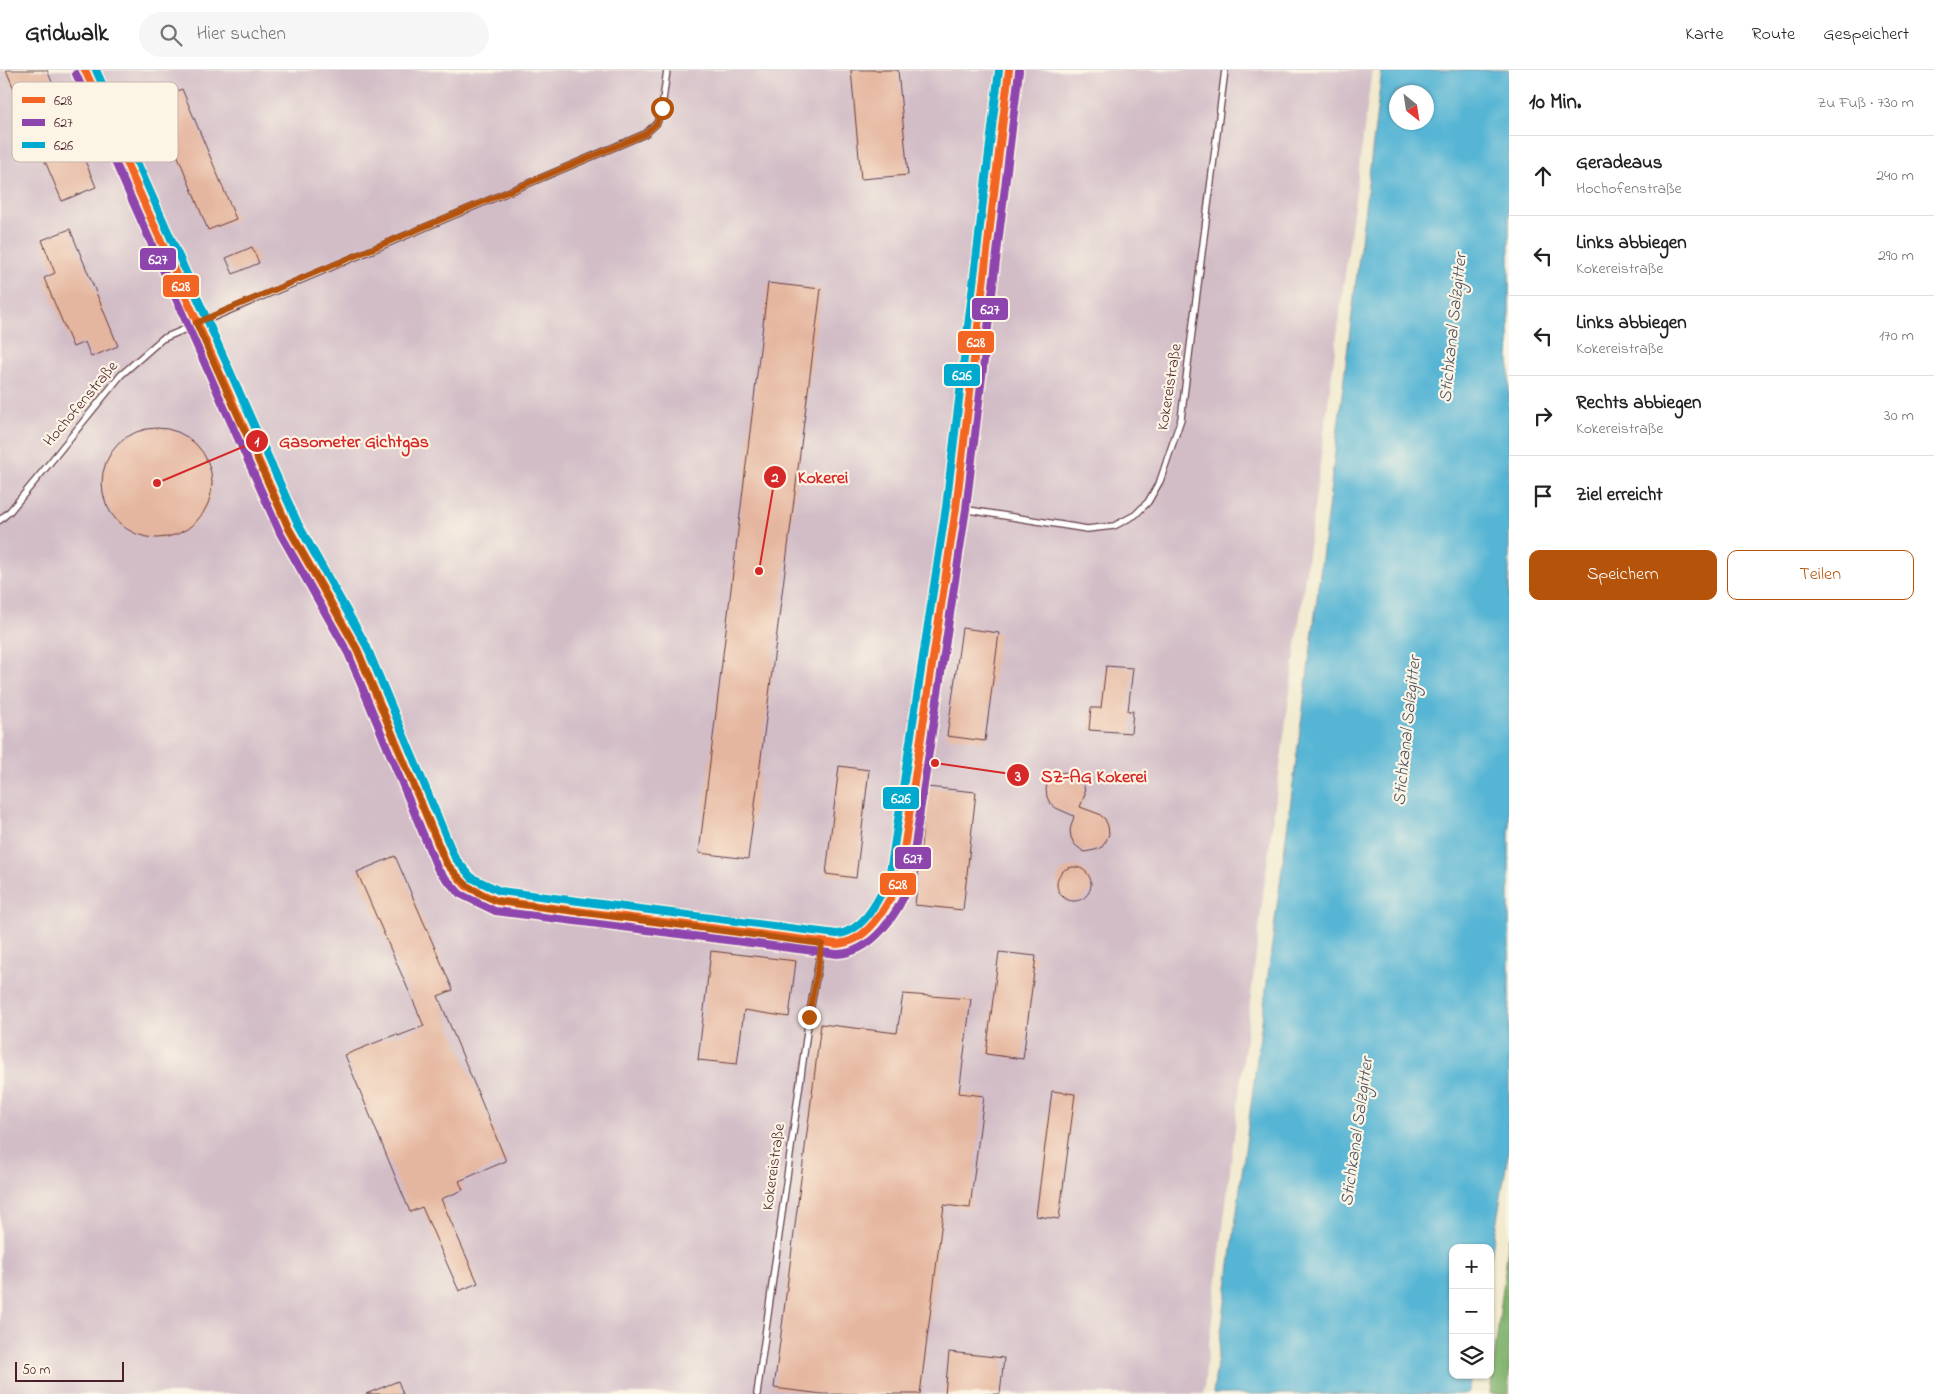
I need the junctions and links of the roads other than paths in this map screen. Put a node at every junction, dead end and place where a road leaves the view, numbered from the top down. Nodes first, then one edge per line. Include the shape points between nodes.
1 (85, 70) edge
2 (667, 70) edge
3 (1010, 70) edge
4 (1225, 70) edge
5 (91, 82) edge
6 (127, 162) edge
7 (196, 323) junction
8 (956, 508) junction
9 (0, 520) edge
10 (822, 944) junction
11 (757, 1394) edge

1 - 5 lane
2 - 7 lane, Hochofenstraße via 657,123 645,134
3 - 8 lane
4 - 8 lane, Kokereistraße via 1181,419 1160,481 1148,502 1135,515 1114,526 1087,529
6 - 7 lane
7 - 9 lane, Hochofenstraße via 162,338 121,375
7 - 10 lane via 289,529 357,649 446,863 466,886 497,901
8 - 10 lane via 899,882 886,908 859,936 842,944
10 - 11 lane, Kokereistraße

